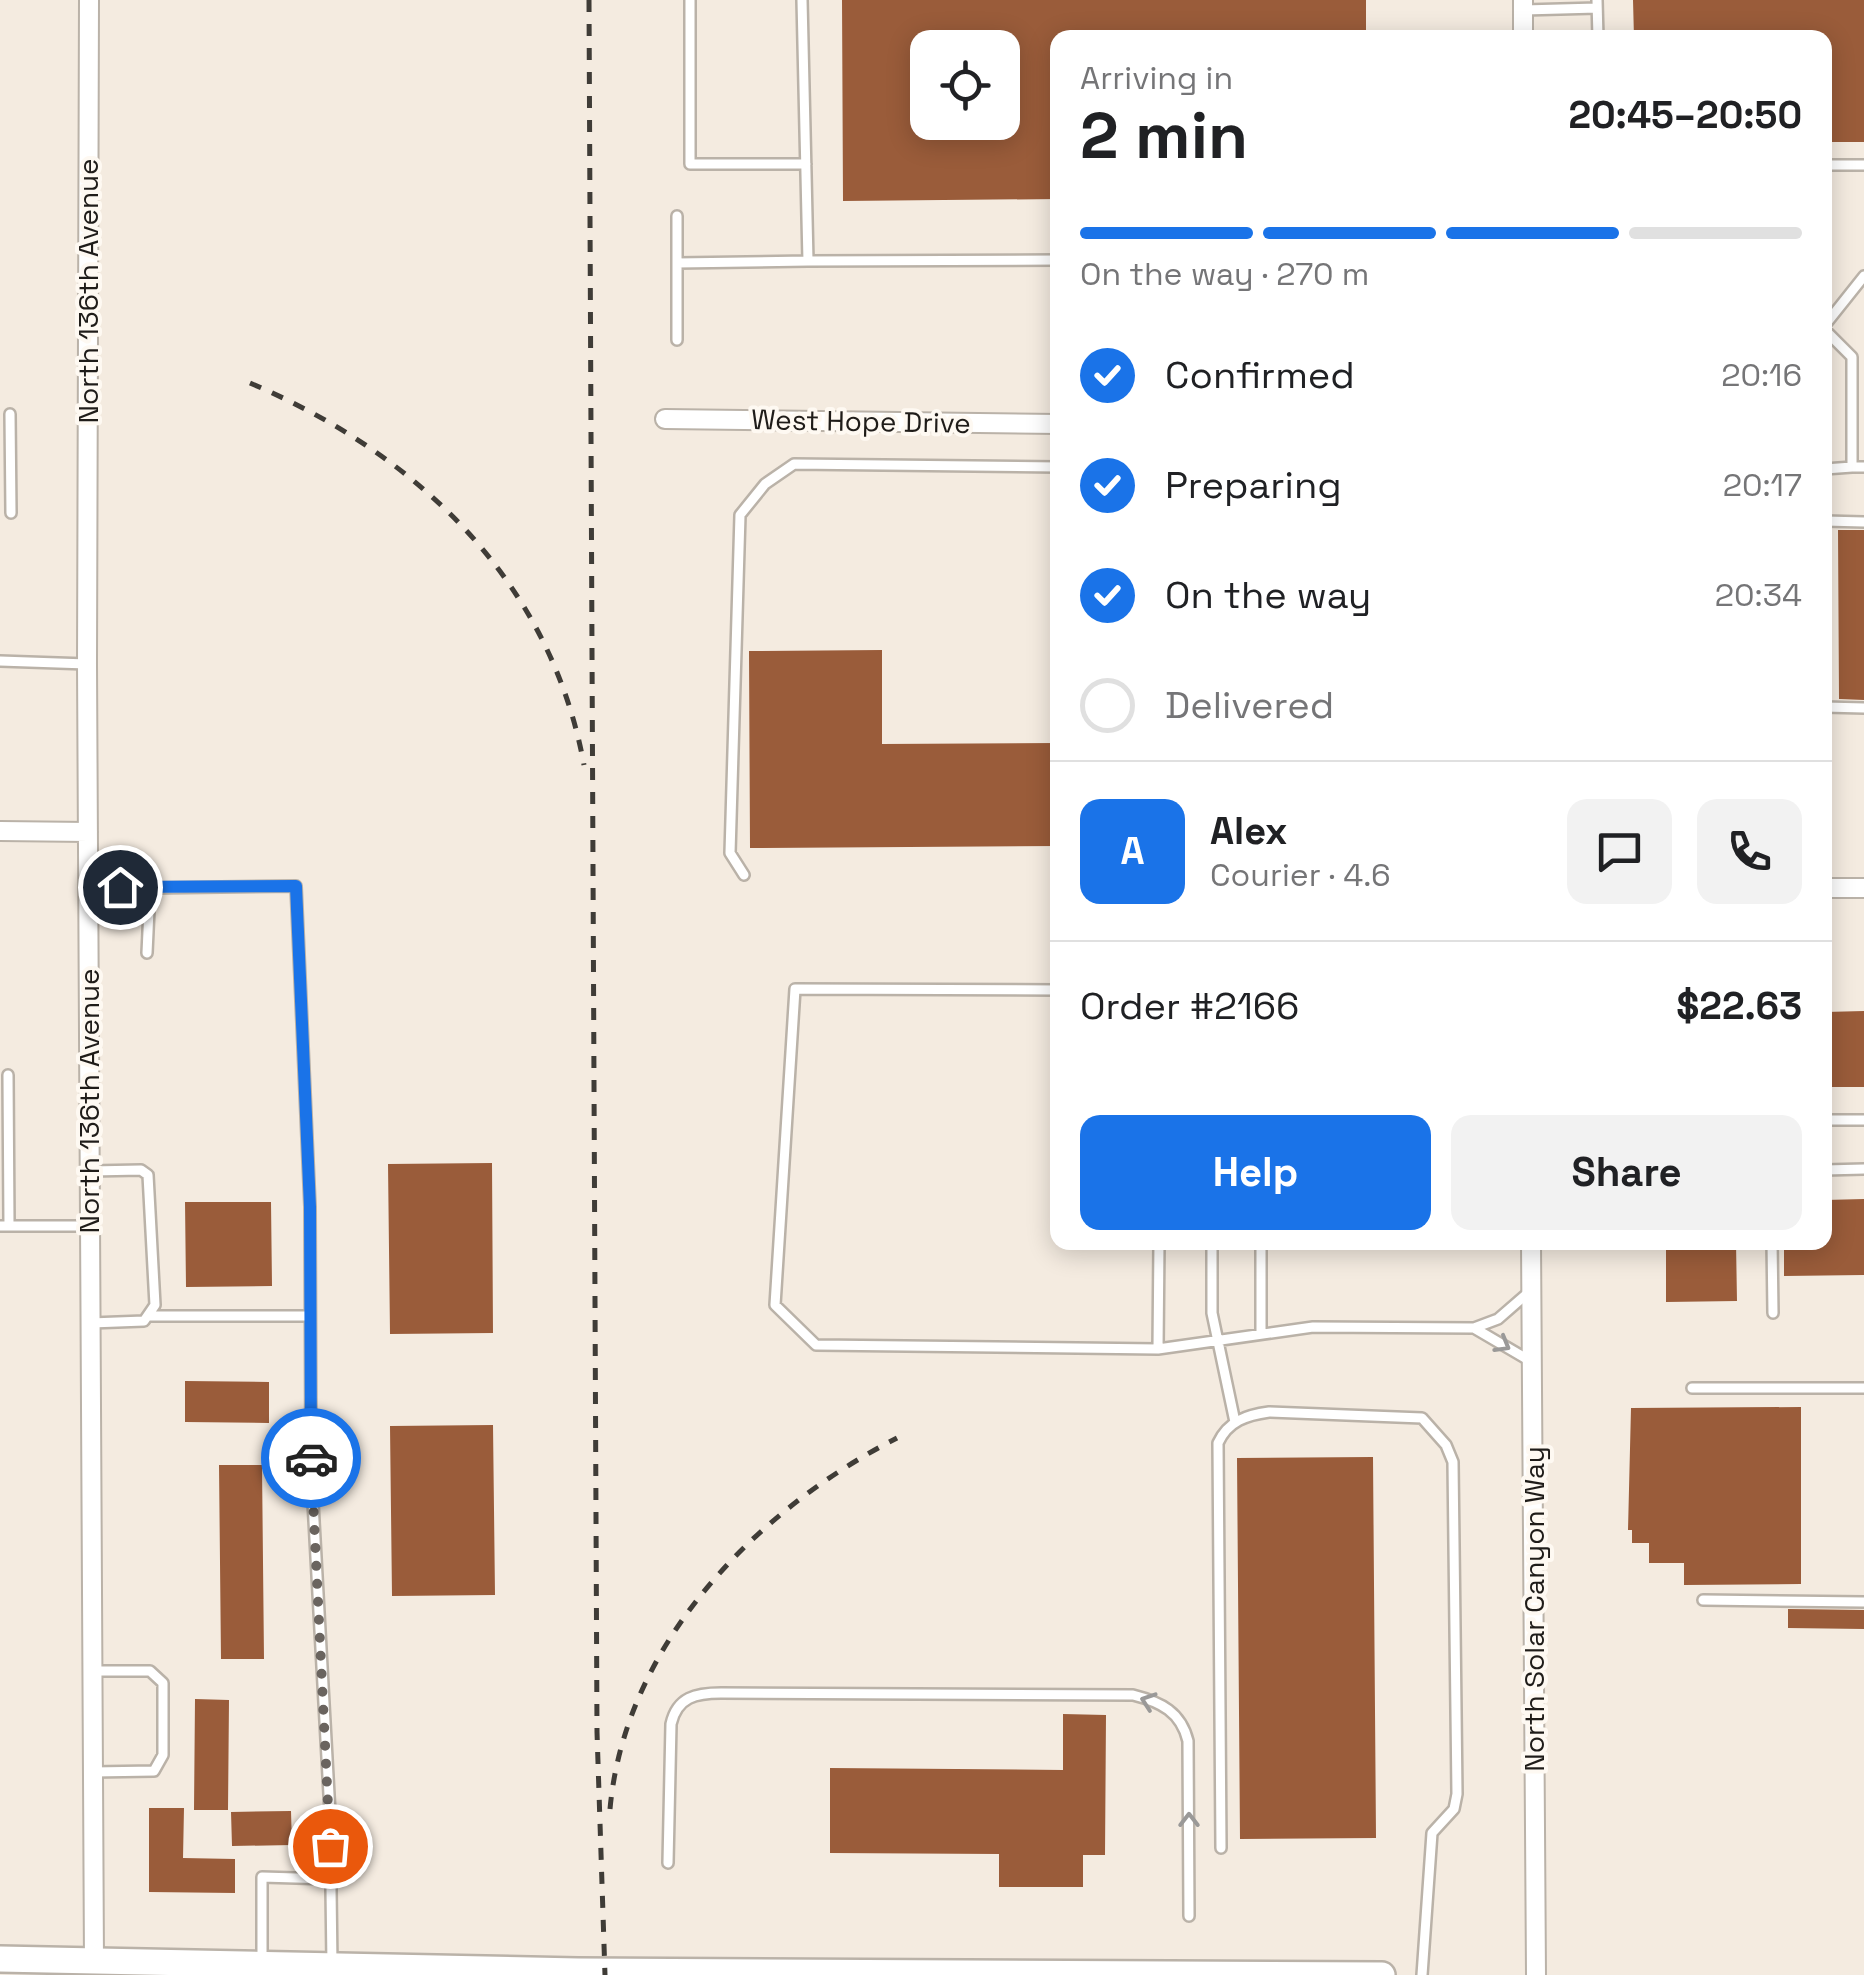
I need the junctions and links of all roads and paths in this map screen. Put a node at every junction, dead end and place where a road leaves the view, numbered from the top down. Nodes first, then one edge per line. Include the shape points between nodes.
1 (89, 0) edge
2 (690, 0) edge
3 (802, 0) edge
4 (1597, 4) edge
5 (1523, 5) edge
6 (1524, 30) edge
7 (1598, 30) edge
8 (806, 164) junction
9 (1832, 165) edge
10 (1864, 165) edge
11 (677, 216) dead end
12 (1050, 260) edge
13 (808, 261) junction
14 (677, 264) junction
15 (1864, 276) edge
16 (1832, 318) edge
17 (1832, 335) edge
18 (677, 340) dead end
19 (1864, 357) edge
20 (1852, 358) junction
21 (10, 414) dead end
22 (1852, 414) junction
23 (1864, 414) edge
24 (665, 419) dead end
25 (1050, 424) edge
26 (1050, 467) edge
27 (1852, 467) junction
28 (1864, 467) edge
29 (1832, 468) edge
30 (11, 513) dead end
31 (1832, 521) edge
32 (1864, 522) edge
33 (0, 661) edge
34 (87, 664) junction
35 (1832, 708) edge
36 (1864, 708) edge
37 (0, 830) edge
38 (88, 832) junction
39 (744, 875) dead end
40 (88, 887) junction
41 (150, 888) junction
42 (1832, 888) edge
43 (1864, 888) edge
44 (147, 953) dead end
45 (1050, 990) edge
46 (8, 1075) dead end
47 (1832, 1120) edge
48 (1864, 1120) edge
49 (1864, 1169) edge
50 (1832, 1170) edge
51 (90, 1171) junction
52 (4, 1226) edge
53 (90, 1226) junction
54 (1159, 1250) edge
55 (1212, 1250) edge
56 (1262, 1250) edge
57 (1530, 1250) edge
58 (1772, 1250) edge
59 (1531, 1290) junction
60 (1772, 1314) dead end
61 (150, 1316) junction
62 (310, 1316) junction
63 (91, 1323) junction
64 (1474, 1328) junction
65 (1261, 1333) junction
66 (1217, 1337) junction
67 (1158, 1349) junction
68 (1532, 1362) junction
69 (1692, 1388) dead end
70 (1864, 1388) edge
71 (1235, 1422) junction
72 (1703, 1600) dead end
73 (1864, 1602) edge
74 (92, 1671) junction
75 (93, 1772) junction
76 (1220, 1848) dead end
77 (668, 1863) dead end
78 (330, 1878) junction
79 (1189, 1916) dead end
80 (0, 1959) edge
81 (94, 1962) junction
82 (262, 1966) junction
83 (332, 1968) junction
84 (1382, 1975) edge
85 (1422, 1975) edge
86 (1536, 1975) edge

1 - 34 street, North 136th Avenue
2 - 8 lane via 690,164
3 - 8 lane
4 - 5 lane
4 - 7 lane
5 - 6 street
8 - 13 lane
9 - 10 lane
11 - 14 lane
12 - 13 lane
13 - 14 lane
14 - 18 lane
15 - 16 lane
17 - 20 lane
19 - 20 lane
20 - 22 lane
21 - 30 lane
22 - 23 lane
22 - 27 lane
24 - 25 street, West Hope Drive
26 - 39 lane via 794,464 752,499 740,516 730,853
27 - 28 lane
27 - 29 lane
31 - 32 lane
33 - 34 lane
34 - 38 street, North 136th Avenue
35 - 36 lane
37 - 38 street
38 - 40 street, North 136th Avenue
40 - 41 lane
40 - 51 street, North 136th Avenue
41 - 44 lane
41 - 62 lane via 296,886
42 - 43 street
45 - 67 lane via 795,989 775,1305 816,1345
46 - 52 lane
47 - 48 lane
49 - 50 lane
51 - 53 street, North 136th Avenue
51 - 61 lane via 141,1170 148,1176 155,1306
52 - 53 lane
53 - 63 street, North 136th Avenue
54 - 67 lane
55 - 66 lane
56 - 65 lane
57 - 59 street, North Solar Canyon Way
58 - 60 lane
59 - 64 lane via 1498,1319
59 - 68 street, North Solar Canyon Way
61 - 62 lane
61 - 63 lane
62 - 78 lane
63 - 74 street, North 136th Avenue
64 - 65 lane
64 -> 68 lane
65 - 66 lane
66 - 67 lane
66 - 71 lane
68 - 86 street, North Solar Canyon Way
69 - 70 lane
71 - 76 lane via 1218,1443
71 - 85 lane via 1269,1412 1416,1415 1434,1427 1453,1462 1457,1794 1454,1808 1432,1833
72 - 73 lane
74 - 75 street, North 136th Avenue
74 - 75 lane via 150,1670 163,1684 160,1766
75 - 81 street, North 136th Avenue
79 -> 77 lane via 1184,1724 1156,1701 1106,1695 722,1693 684,1700 670,1724
78 - 82 lane via 262,1877
78 - 83 lane
80 - 81 main road
81 - 82 main road
82 - 83 main road
83 - 84 main road

